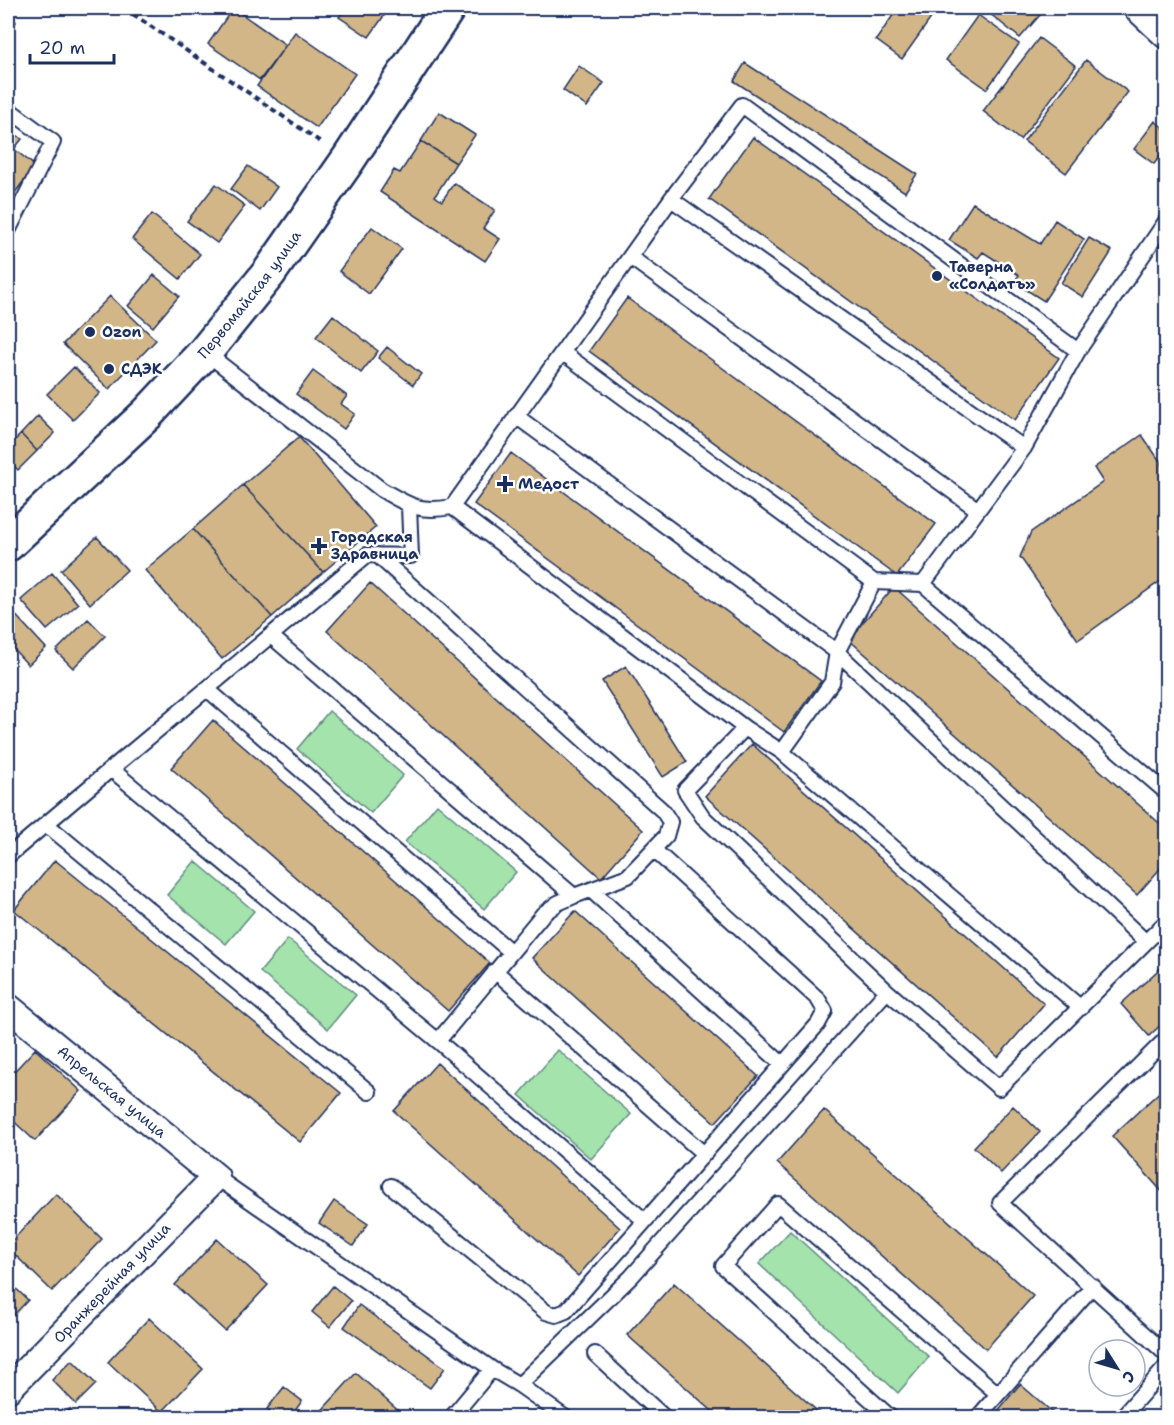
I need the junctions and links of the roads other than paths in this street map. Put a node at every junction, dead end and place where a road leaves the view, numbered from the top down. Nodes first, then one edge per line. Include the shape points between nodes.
1 (448, 8) edge
2 (1137, 8) edge
3 (1167, 34) edge
4 (8, 109) edge
5 (671, 199) junction
6 (1167, 221) edge
7 (8, 231) edge
8 (630, 256) junction
9 (1078, 351) junction
10 (205, 352) junction
11 (562, 352) junction
12 (516, 416) junction
13 (1024, 448) junction
14 (409, 506) junction
15 (452, 507) junction
16 (978, 510) junction
17 (8, 544) edge
18 (377, 555) junction
19 (874, 582) junction
20 (923, 584) junction
21 (271, 636) junction
22 (837, 652) junction
23 (207, 689) junction
24 (745, 728) junction
25 (782, 752) junction
26 (111, 769) junction
27 (1167, 792) edge
28 (46, 824) junction
29 (654, 850) junction
30 (8, 856) edge
31 (591, 890) junction
32 (574, 896) junction
33 (1167, 922) edge
34 (1146, 942) junction
35 (511, 952) junction
36 (495, 971) junction
37 (887, 991) junction
38 (8, 1007) edge
39 (1081, 1008) junction
40 (1167, 1039) edge
41 (438, 1041) junction
42 (782, 1064) junction
43 (369, 1092) dead end
44 (704, 1154) junction
45 (216, 1177) junction
46 (391, 1186) dead end
47 (645, 1221) junction
48 (1093, 1286) junction
49 (595, 1354) dead end
50 (1167, 1354) edge
51 (1167, 1367) edge
52 (492, 1369) junction
53 (519, 1385) junction
54 (8, 1389) edge
55 (998, 1394) junction
56 (451, 1418) edge
57 (566, 1418) edge
58 (665, 1418) edge
59 (891, 1418) edge
60 (977, 1418) edge
61 (1121, 1418) edge

1 - 10 street, Первомайская улица via 269,273
2 - 3 street
4 - 7 lane via 53,142
5 - 8 lane
5 - 9 lane via 742,105
5 - 13 lane
6 - 9 lane
8 - 11 lane
8 - 16 lane
9 - 13 lane
10 - 14 lane via 382,490
10 - 17 street, Первомайская улица via 147,414
11 - 12 lane
11 - 19 lane
12 - 15 lane
12 - 22 lane
13 - 16 lane
14 - 15 lane via 430,511
14 - 18 lane via 411,556
15 - 24 lane
16 - 20 lane
18 - 21 lane via 367,555
18 - 29 lane via 663,811 670,822 666,836
19 - 20 lane
19 - 22 lane
20 - 27 lane
21 - 23 lane
21 - 32 lane
22 - 25 lane via 832,682
22 - 34 lane
23 - 26 lane
23 - 35 lane
24 - 25 lane
24 - 37 lane via 684,790 703,817
25 - 39 lane
26 - 28 lane
26 - 41 lane
28 - 30 lane
28 - 43 lane
29 - 31 lane via 628,876
29 - 42 lane via 818,999 825,1011 818,1024
31 - 32 lane
31 - 42 lane
32 - 35 lane via 543,914
33 - 34 lane
34 - 39 lane
35 - 36 lane
36 - 41 lane
36 - 44 lane
37 - 39 lane via 999,1088
37 - 53 lane via 631,1277
38 - 45 street, Апрельская улица
40 - 48 lane via 1000,1203
41 - 47 lane
42 - 44 lane
44 - 47 lane
45 - 52 lane
45 - 54 street, Оранжерейная улица
46 - 47 lane via 546,1312 556,1315 566,1311
48 - 50 lane
48 - 55 lane
49 - 58 lane
51 - 61 lane
52 - 53 lane
52 - 56 lane
53 - 57 lane
55 - 59 lane via 778,1204 723,1266
55 - 60 lane

